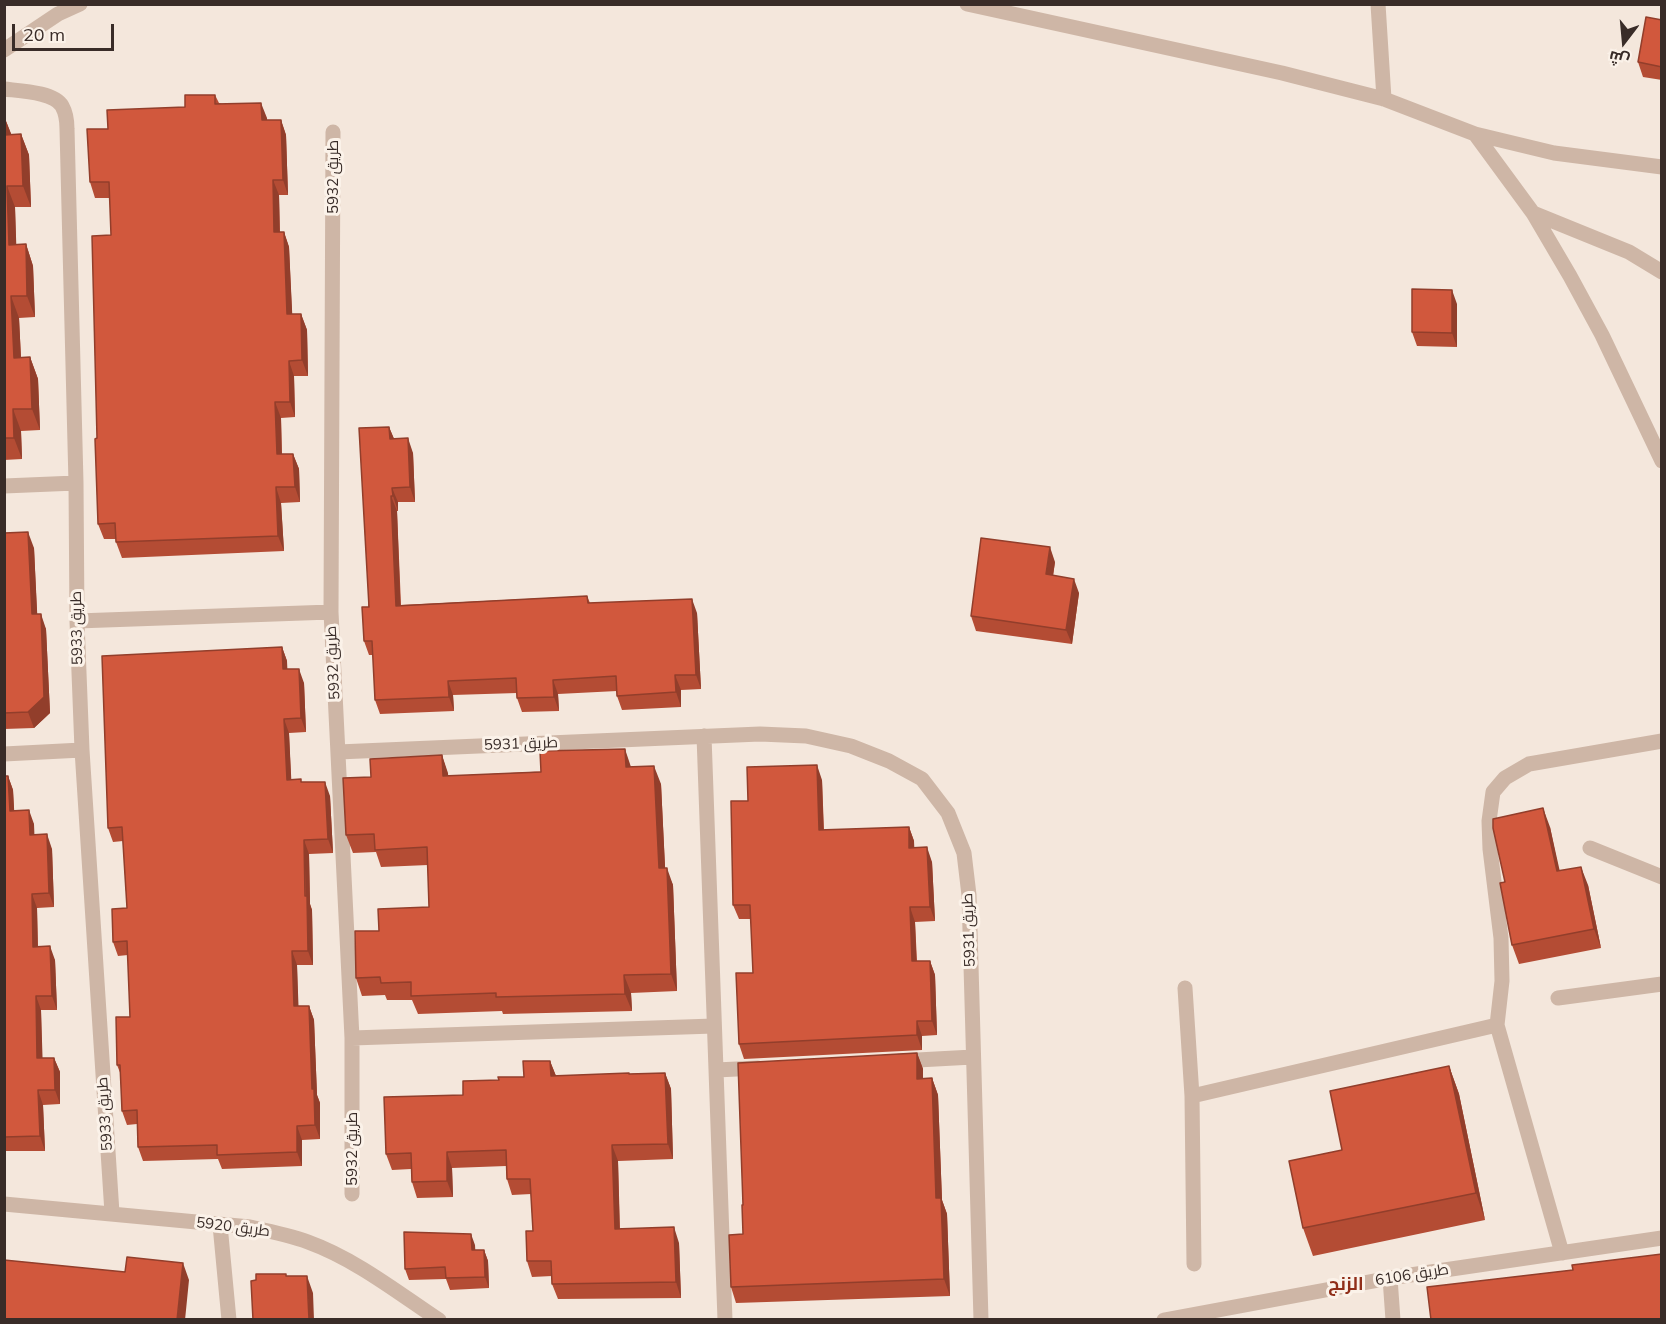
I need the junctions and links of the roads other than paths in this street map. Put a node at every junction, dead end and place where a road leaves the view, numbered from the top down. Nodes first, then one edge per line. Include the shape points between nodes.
1 (80, 4) edge
2 (967, 4) edge
3 (1378, 4) edge
4 (58, 9) edge
5 (4, 50) edge
6 (4, 89) edge
7 (1384, 99) junction
8 (333, 132) dead end
9 (1475, 134) junction
10 (1662, 167) edge
11 (1533, 213) junction
12 (1662, 272) edge
13 (1662, 461) edge
14 (75, 483) junction
15 (4, 486) edge
16 (331, 612) junction
17 (77, 621) junction
18 (704, 736) junction
19 (1662, 741) edge
20 (82, 750) junction
21 (338, 752) junction
22 (4, 754) edge
23 (1590, 848) dead end
24 (1662, 876) edge
25 (1662, 984) edge
26 (1185, 988) dead end
27 (1558, 998) dead end
28 (1497, 1025) junction
29 (714, 1026) junction
30 (352, 1038) junction
31 (973, 1057) junction
32 (880, 1062) edge
33 (775, 1067) edge
34 (716, 1070) junction
35 (1192, 1096) junction
36 (352, 1194) dead end
37 (4, 1204) edge
38 (112, 1213) junction
39 (220, 1225) junction
40 (1662, 1238) edge
41 (1562, 1253) junction
42 (1194, 1264) dead end
43 (1390, 1278) junction
44 (228, 1320) edge
45 (439, 1320) edge
46 (725, 1320) edge
47 (981, 1320) edge
48 (1164, 1320) edge
49 (1393, 1320) edge

1 - 4 street
2 - 7 street
3 - 7 street
4 - 5 street
6 - 14 street, طريق 5933 via 51,96 62,104 66,116
7 - 9 street
8 - 16 street, طريق 5932
9 - 10 street via 1554,153
9 - 11 street
11 - 12 street via 1629,252
11 - 13 street via 1602,335
14 - 15 street
14 - 17 street, طريق 5933
16 - 17 street
16 - 21 street, طريق 5932
17 - 20 street, طريق 5933
18 - 21 street, طريق 5931
18 - 29 street
18 - 31 street, طريق 5931 via 806,736 889,760 922,779 948,813 964,853 969,895
19 - 28 street via 1529,765 1505,778 1493,792 1490,849 1502,981
20 - 22 street
20 - 38 street, طريق 5933
21 - 30 street, طريق 5932
23 - 24 street
25 - 27 street
26 - 35 street
28 - 35 street
28 - 41 street
29 - 30 street
29 - 34 street
30 - 36 street, طريق 5932
31 - 32 street
31 - 47 street, طريق 5931
33 - 34 street
34 - 46 street
35 - 42 street
37 - 38 street, طريق 5920
38 - 39 street, طريق 5920
39 - 44 street
39 - 45 street, طريق 5920 via 250,1227 308,1242 362,1269
40 - 41 street, طريق 6106
41 - 43 street, طريق 6106
43 - 48 street, طريق 6106
43 - 49 street

